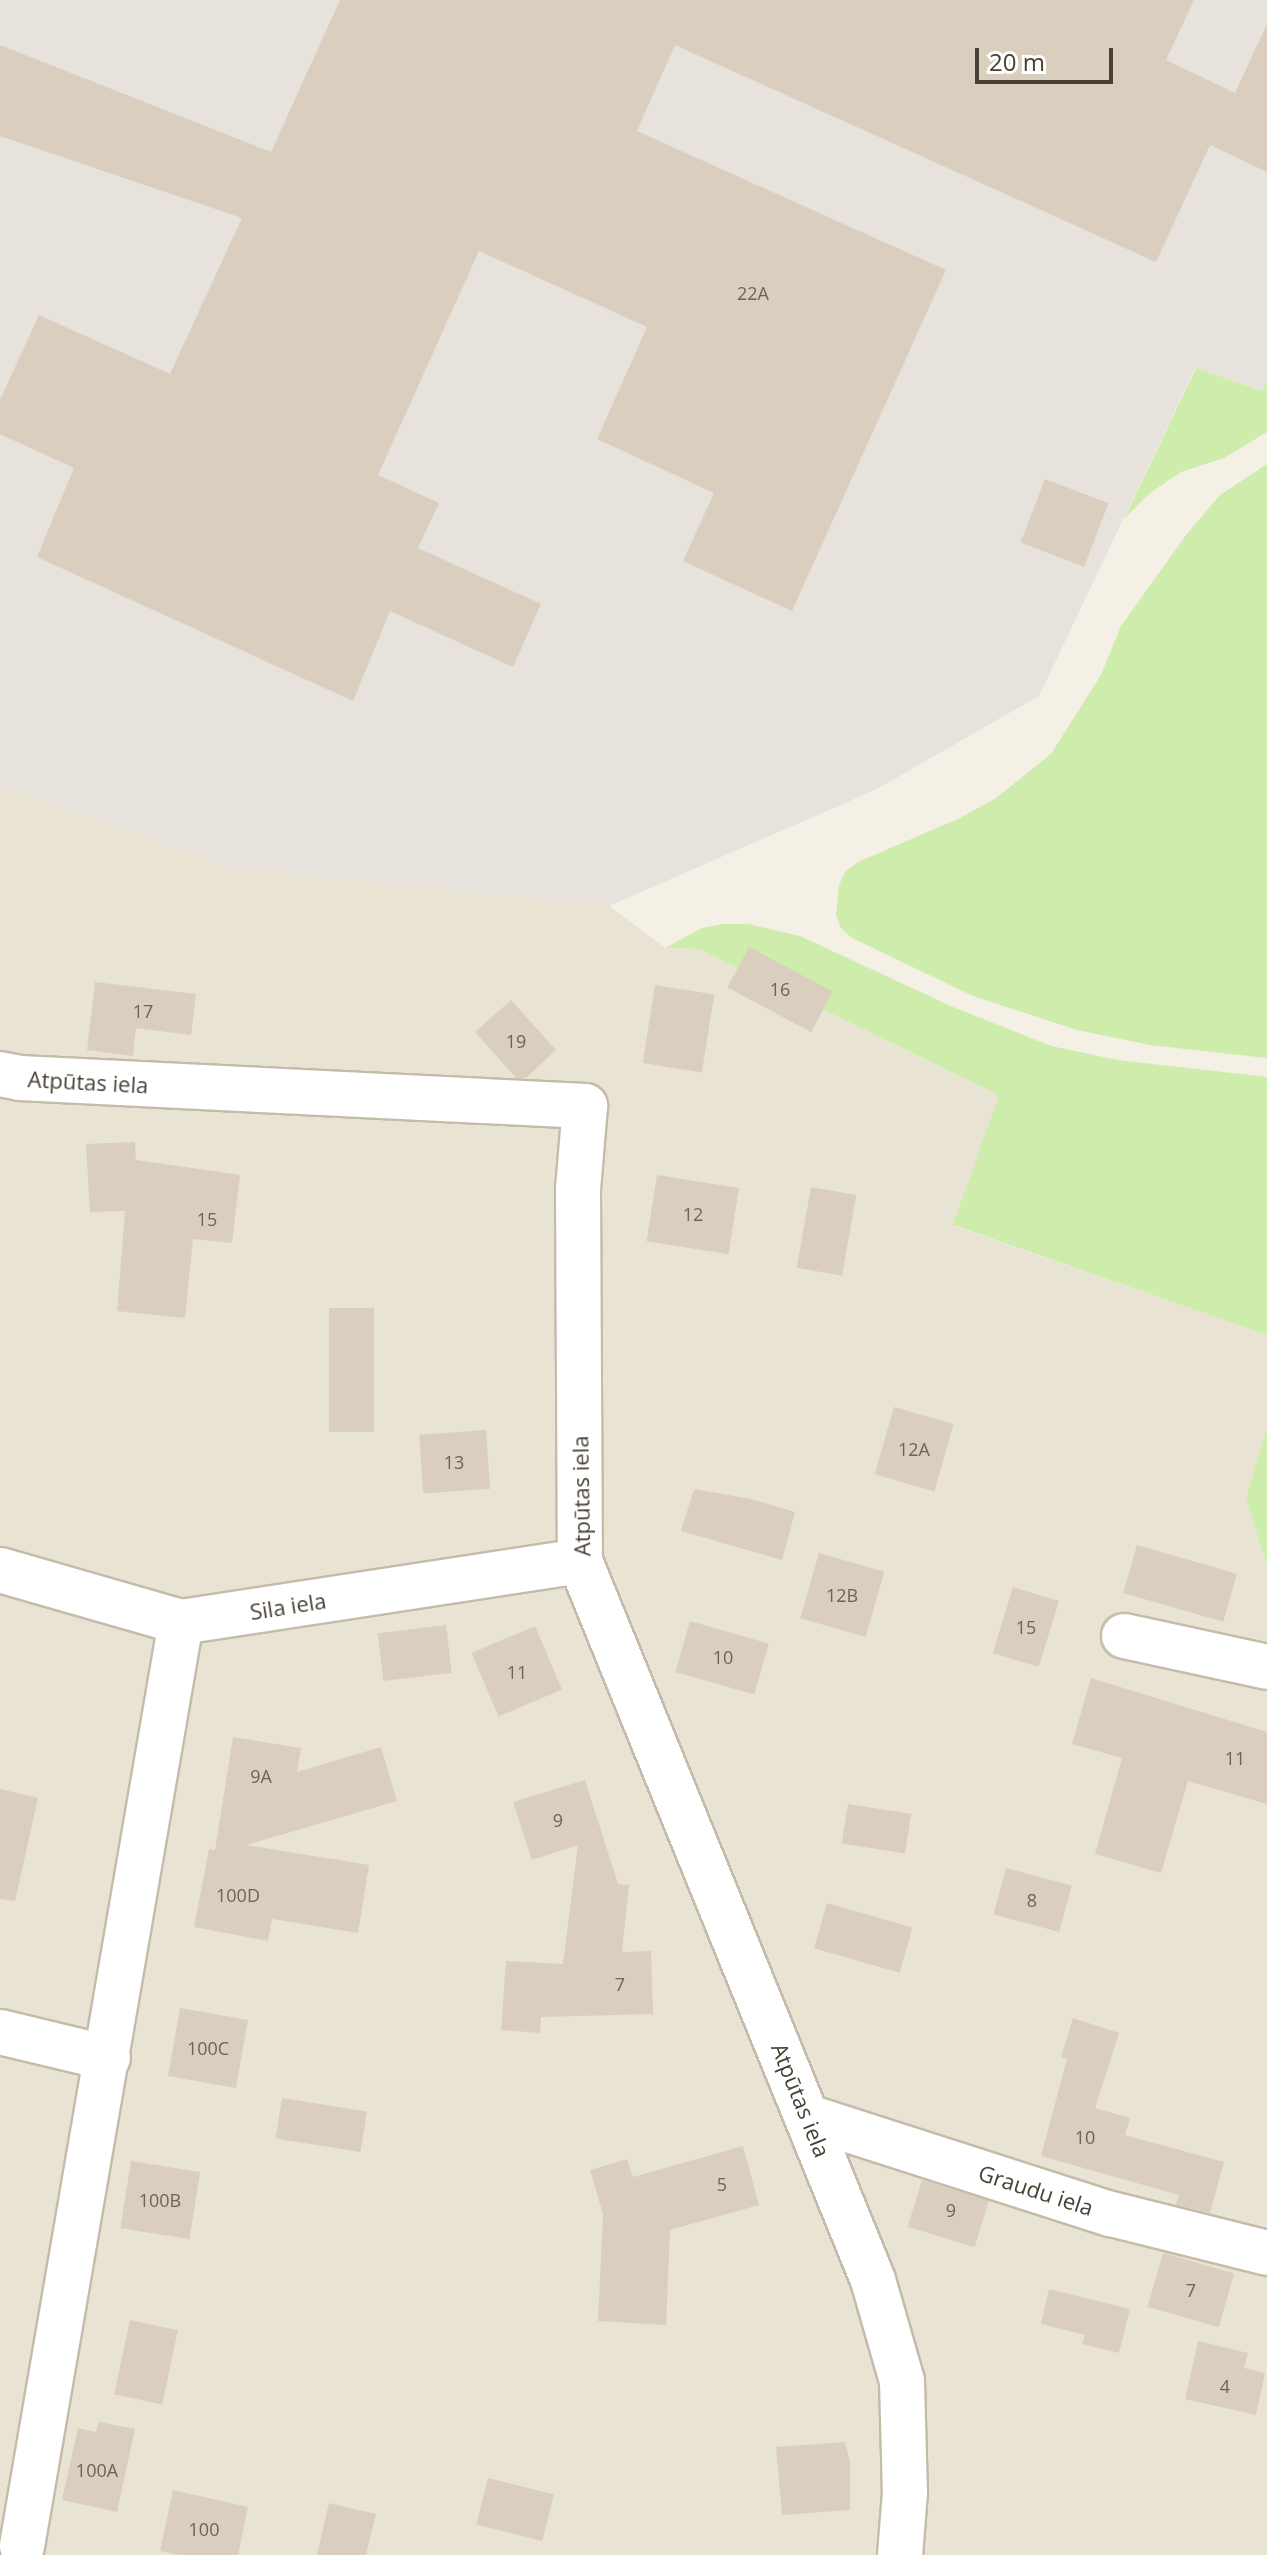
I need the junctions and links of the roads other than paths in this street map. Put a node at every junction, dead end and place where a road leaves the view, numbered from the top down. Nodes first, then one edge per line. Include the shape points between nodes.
1 (0, 1074) edge
2 (580, 1561) junction
3 (0, 1570) edge
4 (181, 1622) junction
5 (1124, 1636) dead end
6 (1267, 1667) edge
7 (0, 2032) edge
8 (108, 2058) junction
9 (808, 2117) junction
10 (1267, 2253) edge
11 (23, 2548) edge
12 (900, 2555) edge

1 - 2 street, Atpūtas iela via 585,1106 578,1189
2 - 4 street, Sila iela
2 - 9 street, Atpūtas iela
3 - 4 street, Sila iela
4 - 8 street
5 - 6 street
7 - 8 street
8 - 11 street
9 - 10 street, Graudu iela via 1111,2214
9 - 12 street, Atpūtas iela via 873,2280 902,2381 905,2492

